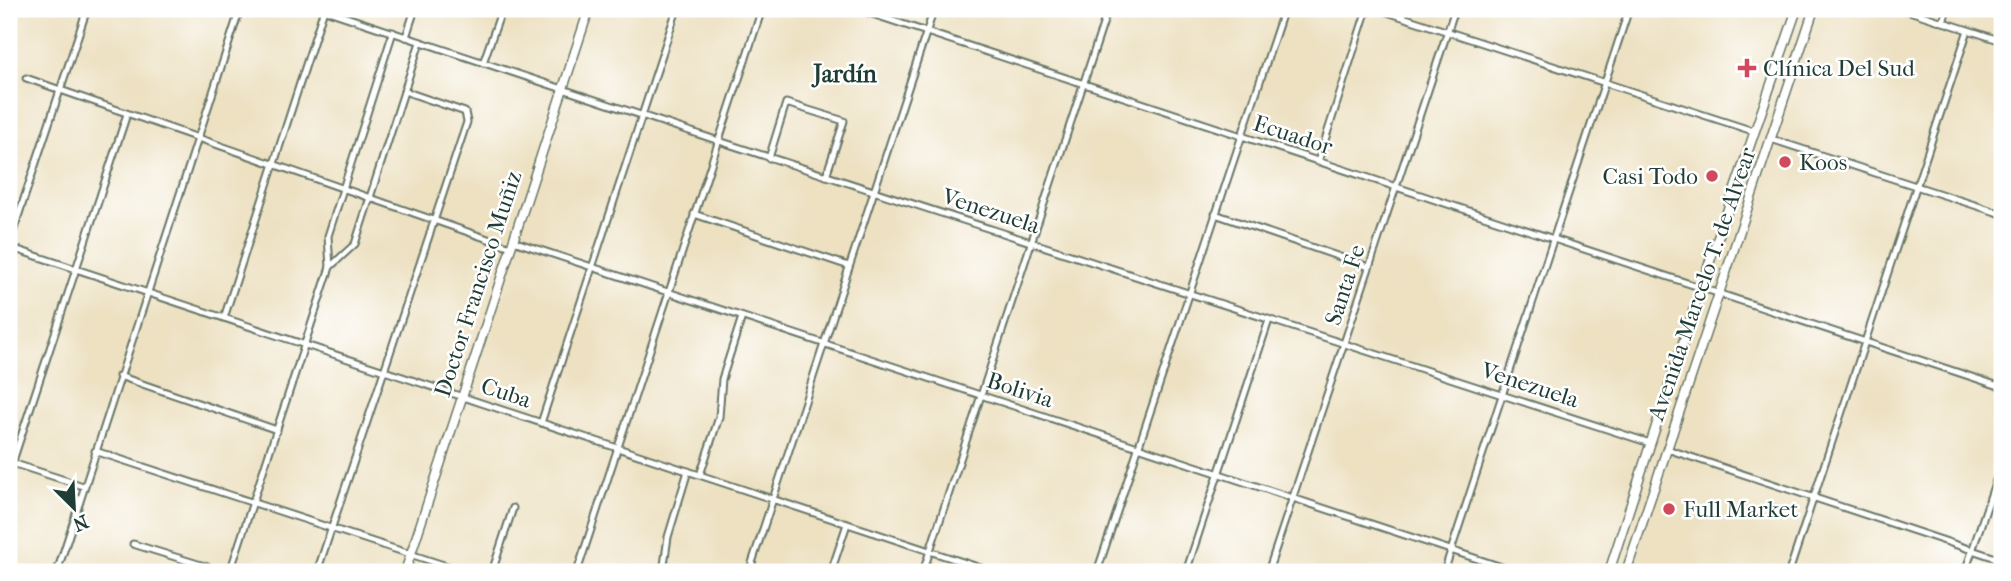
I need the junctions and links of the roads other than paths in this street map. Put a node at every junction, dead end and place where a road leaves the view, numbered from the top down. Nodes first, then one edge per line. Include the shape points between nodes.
1 (87, 9) edge
2 (240, 9) edge
3 (323, 9) edge
4 (415, 9) edge
5 (502, 9) edge
6 (589, 9) edge
7 (677, 9) edge
8 (762, 9) edge
9 (858, 9) edge
10 (934, 9) edge
11 (1108, 9) edge
12 (1284, 9) edge
13 (1367, 9) edge
14 (1378, 9) edge
15 (1455, 9) edge
16 (1629, 9) edge
17 (1797, 9) edge
18 (1814, 9) edge
19 (1903, 9) edge
20 (1947, 9) edge
21 (1943, 22) junction
22 (1968, 30) junction
23 (393, 32) junction
24 (926, 32) junction
25 (1447, 32) junction
26 (406, 37) junction
27 (420, 41) junction
28 (2002, 41) edge
29 (484, 63) junction
30 (26, 78) dead end
31 (1605, 83) junction
32 (1084, 84) junction
33 (562, 89) junction
34 (60, 91) junction
35 (404, 91) junction
36 (127, 114) junction
37 (642, 116) junction
38 (1753, 131) junction
39 (1242, 136) junction
40 (197, 138) junction
41 (1771, 139) junction
42 (719, 141) junction
43 (769, 158) junction
44 (1318, 162) junction
45 (274, 165) junction
46 (826, 176) junction
47 (1917, 186) junction
48 (342, 188) junction
49 (1397, 188) junction
50 (874, 192) junction
51 (370, 198) junction
52 (694, 214) junction
53 (1215, 214) junction
54 (2002, 214) edge
55 (434, 220) junction
56 (1553, 240) junction
57 (1033, 243) junction
58 (512, 244) junction
59 (9, 245) edge
60 (849, 266) junction
61 (330, 267) junction
62 (592, 267) junction
63 (1369, 267) junction
64 (76, 269) junction
65 (1701, 287) junction
66 (146, 292) junction
67 (1718, 292) junction
68 (669, 293) junction
69 (1189, 294) junction
70 (742, 317) junction
71 (224, 318) junction
72 (1269, 320) junction
73 (1867, 342) junction
74 (824, 344) junction
75 (304, 345) junction
76 (1344, 345) junction
77 (384, 371) junction
78 (119, 376) junction
79 (2002, 387) edge
80 (1503, 394) junction
81 (461, 396) junction
82 (981, 396) junction
83 (541, 423) junction
84 (277, 430) junction
85 (1650, 443) junction
86 (618, 448) junction
87 (1139, 448) junction
88 (1667, 449) junction
89 (95, 451) junction
90 (10, 462) edge
91 (2002, 462) edge
92 (688, 471) junction
93 (9, 473) edge
94 (1218, 474) junction
95 (700, 475) junction
96 (83, 486) junction
97 (1814, 497) junction
98 (1293, 498) junction
99 (773, 499) junction
100 (253, 503) junction
101 (513, 508) dead end
102 (847, 524) junction
103 (332, 529) junction
104 (134, 544) dead end
105 (1972, 550) junction
106 (930, 551) junction
107 (1451, 551) junction
108 (411, 554) junction
109 (2002, 560) edge
110 (57, 572) edge
111 (224, 572) edge
112 (230, 572) edge
113 (317, 572) edge
114 (405, 572) edge
115 (465, 572) edge
116 (492, 572) edge
117 (578, 572) edge
118 (663, 572) edge
119 (749, 572) edge
120 (831, 572) edge
121 (923, 572) edge
122 (993, 572) edge
123 (1097, 572) edge
124 (1186, 572) edge
125 (1268, 572) edge
126 (1444, 572) edge
127 (1517, 572) edge
128 (1609, 572) edge
129 (1626, 572) edge
130 (1789, 572) edge
131 (1965, 572) edge

1 - 34 street
2 - 40 street
3 - 23 street, Venezuela
3 - 45 street
4 - 26 street
5 - 29 street
6 - 33 main road, Doctor Francisco Muñiz
7 - 37 street
8 - 42 street
9 - 24 street, Ecuador
10 - 24 street
11 - 32 street
12 - 39 street
13 - 44 street
14 - 25 street
15 - 25 street, Santa Fe
16 - 31 street
17 - 38 main road, Avenida Marcelo T. de Alvear
18 - 41 main road, Avenida Marcelo T. de Alvear
19 - 21 street
20 - 21 street
21 - 22 street
22 - 28 street
22 - 47 street
23 - 26 street, Venezuela
23 - 48 street
24 - 32 street, Ecuador
24 - 50 street
25 - 31 street
25 - 49 street, Santa Fe
26 - 27 street, Venezuela
27 - 29 street, Venezuela
27 - 35 street
29 - 33 street, Venezuela
30 - 34 street, Bolivia
31 - 38 street
31 - 56 street
32 - 39 street, Ecuador
32 - 57 street
33 - 37 street, Venezuela
33 - 58 main road, Doctor Francisco Muñiz
34 - 36 street, Bolivia
34 - 59 street
35 - 51 street
35 - 55 street via 465,112 468,117
36 - 40 street, Bolivia
36 - 64 street
37 - 42 street, Venezuela
37 - 62 street
38 - 65 main road, Avenida Marcelo T. de Alvear
39 - 44 street, Ecuador
39 - 53 street
40 - 45 street, Bolivia
40 - 66 street
41 - 47 street
41 - 67 main road, Avenida Marcelo T. de Alvear
42 - 43 street, Venezuela
42 - 52 street
43 - 46 street, Venezuela
43 - 46 street via 786,103 844,121
44 - 49 street, Ecuador
45 - 48 street, Bolivia
45 - 71 street
46 - 50 street, Venezuela
47 - 54 street
47 - 73 street
48 - 51 street, Bolivia
48 - 61 street via 328,236
49 - 56 street, Ecuador
49 - 63 street, Santa Fe
50 - 57 street, Venezuela
50 - 60 street
51 - 55 street, Bolivia
51 - 61 street via 355,244
52 - 60 street
52 - 68 street
53 - 63 street
53 - 69 street
55 - 58 street, Bolivia
55 - 77 street
56 - 65 street, Ecuador
56 - 80 street
57 - 69 street, Venezuela
57 - 82 street
58 - 62 street, Bolivia
58 - 81 main road, Doctor Francisco Muñiz
59 - 64 street, Cuba
60 - 74 street
61 - 75 street
62 - 68 street, Bolivia
62 - 83 street
63 - 76 street, Santa Fe
64 - 66 street, Cuba
64 - 90 street
65 - 67 street, Ecuador
65 - 85 main road, Avenida Marcelo T. de Alvear
66 - 71 street, Cuba
66 - 78 street
67 - 73 street, Ecuador
67 - 88 main road, Avenida Marcelo T. de Alvear
68 - 70 street, Bolivia
68 - 86 street
69 - 72 street, Venezuela
69 - 87 street
70 - 74 street, Bolivia
70 - 95 street
71 - 75 street, Cuba
72 - 76 street, Venezuela
72 - 94 street
73 - 79 street, Ecuador
73 - 97 street
74 - 82 street, Bolivia
74 - 99 street
75 - 77 street, Cuba
75 - 84 street
76 - 80 street, Venezuela
76 - 98 street, Santa Fe
77 - 81 street, Cuba
77 - 103 street
78 - 84 street
78 - 89 street
80 - 85 street, Venezuela
80 - 107 street
81 - 83 street, Cuba
81 - 108 main road, Doctor Francisco Muñiz
82 - 87 street, Bolivia
82 - 106 street
83 - 86 street, Cuba
84 - 100 street
85 - 128 main road, Avenida Marcelo T. de Alvear
86 - 92 street, Cuba
86 - 117 street
87 - 94 street, Bolivia
87 - 123 street
88 - 97 street
88 - 129 main road, Avenida Marcelo T. de Alvear
89 - 96 street
89 - 100 street
90 - 93 street
90 - 96 street
91 - 105 street
92 - 95 street, Cuba
92 - 118 street via 668,537
94 - 98 street, Bolivia
94 - 124 street
95 - 99 street, Cuba
96 - 110 street
97 - 105 street
97 - 130 street
98 - 107 street, Bolivia
98 - 125 street, Santa Fe
99 - 102 street, Cuba
99 - 119 street
100 - 103 street
100 - 112 street
101 - 116 street
102 - 106 street, Cuba
102 - 120 street
103 - 108 street
103 - 113 street
104 - 111 street
105 - 109 street
105 - 131 street
106 - 121 street
106 - 122 street, Cuba
107 - 126 street
107 - 127 street, Bolivia
108 - 114 main road, Doctor Francisco Muñiz
108 - 115 street

